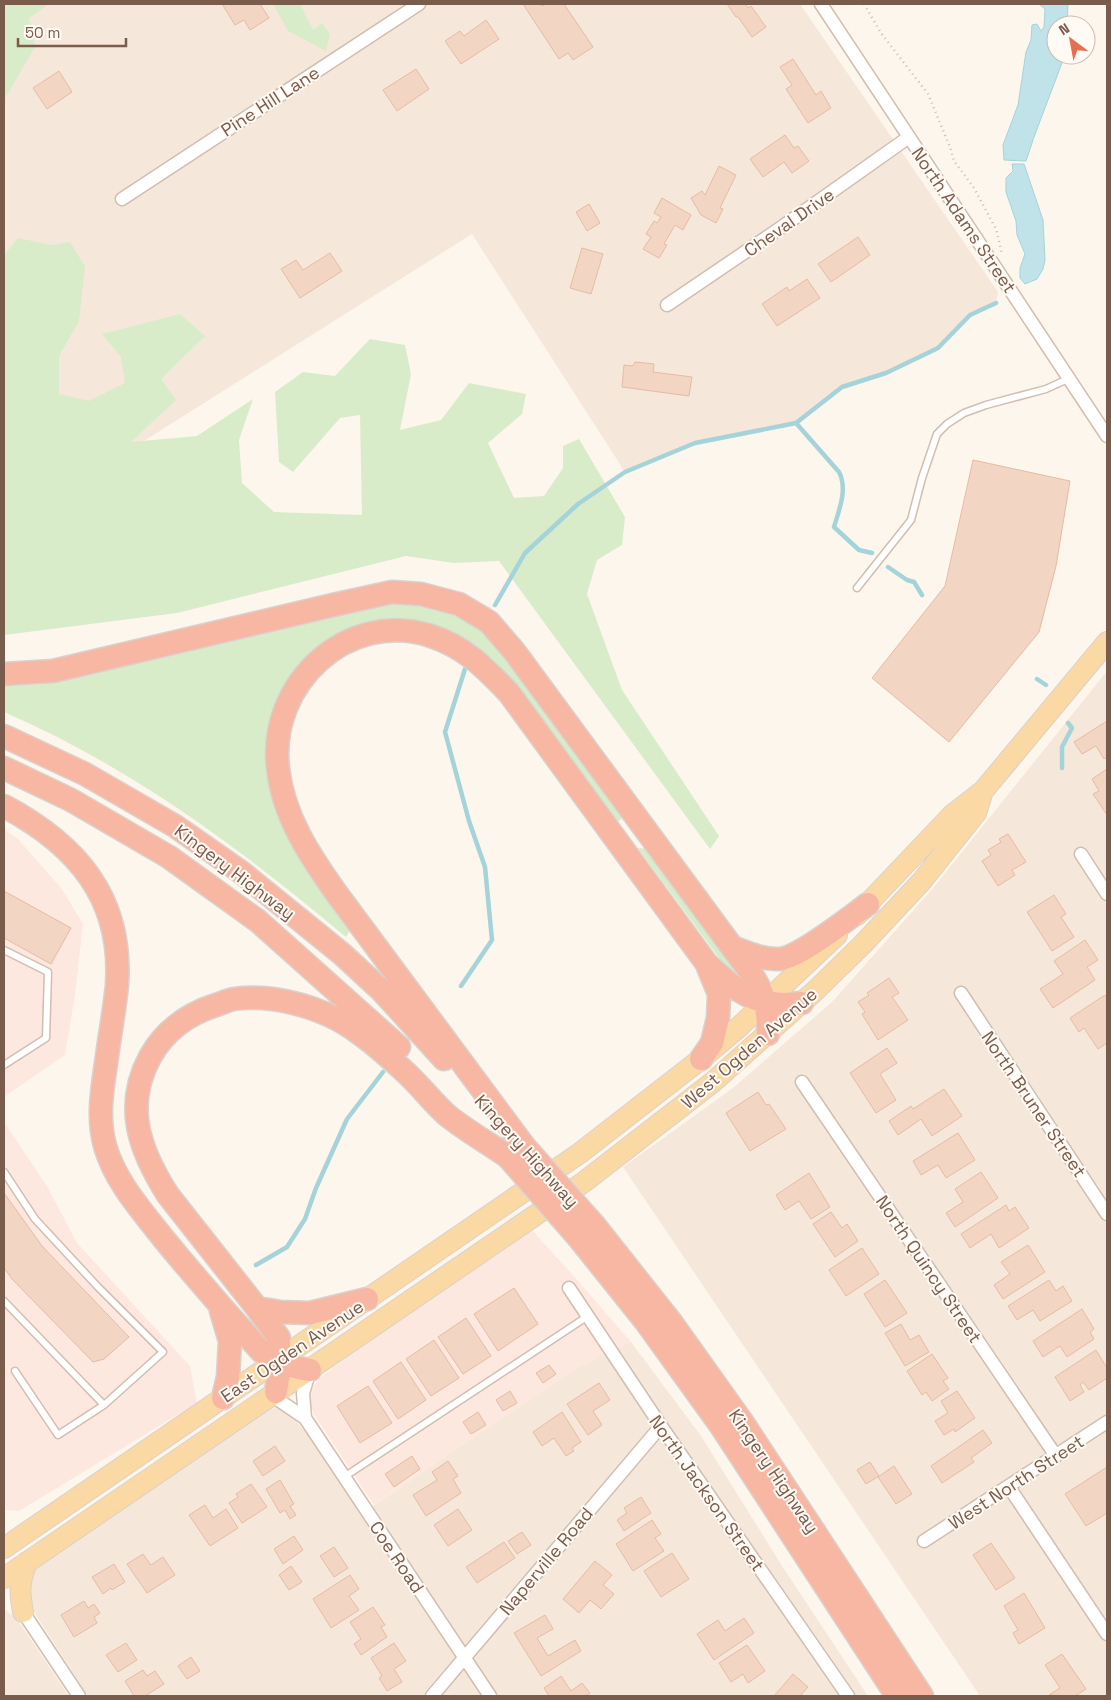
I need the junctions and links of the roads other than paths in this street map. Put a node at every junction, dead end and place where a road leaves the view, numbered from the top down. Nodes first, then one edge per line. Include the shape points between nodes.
1 (418, 4) edge
2 (820, 4) edge
3 (909, 137) junction
4 (122, 199) dead end
5 (667, 305) dead end
6 (1070, 378) junction
7 (1107, 436) edge
8 (857, 588) dead end
9 (1107, 642) edge
10 (4, 674) edge
11 (4, 736) edge
12 (4, 768) edge
13 (983, 791) junction
14 (4, 806) edge
15 (1081, 854) dead end
16 (1107, 894) edge
17 (868, 904) junction
18 (732, 947) junction
19 (4, 950) edge
20 (707, 964) junction
21 (960, 993) dead end
22 (766, 1002) junction
23 (802, 1003) junction
24 (768, 1034) junction
25 (701, 1059) junction
26 (4, 1065) edge
27 (802, 1082) dead end
28 (516, 1151) junction
29 (580, 1153) joint
30 (4, 1172) edge
31 (1107, 1214) edge
32 (586, 1232) junction
33 (470, 1259) joint
34 (570, 1288) dead end
35 (367, 1299) junction
36 (4, 1301) edge
37 (218, 1303) junction
38 (257, 1308) junction
39 (588, 1316) junction
40 (279, 1360) junction
41 (310, 1370) junction
42 (15, 1371) dead end
43 (273, 1394) junction
44 (223, 1398) junction
45 (104, 1405) junction
46 (305, 1418) junction
47 (1107, 1422) edge
48 (660, 1426) junction
49 (1056, 1456) junction
50 (344, 1477) junction
51 (1009, 1487) junction
52 (924, 1541) dead end
53 (4, 1548) edge
54 (27, 1562) junction
55 (4, 1578) edge
56 (4, 1601) edge
57 (23, 1612) junction
58 (1107, 1634) edge
59 (464, 1657) junction
60 (79, 1696) edge
61 (432, 1696) edge
62 (490, 1696) edge
63 (848, 1696) edge
64 (897, 1696) edge
65 (922, 1696) edge

1 - 4 street, Pine Hill Lane
2 - 3 street, North Adams Street
3 - 5 street, Cheval Drive
3 - 6 street, North Adams Street
6 - 7 street, North Adams Street
6 - 8 lane via 1046,389 986,405 947,424 937,434 911,520
9 - 13 main road, West Ogden Avenue
10 - 18 highway via 53,671 392,592 421,594 459,604 489,622 514,651
11 - 28 highway, Kingery Highway via 85,774 176,826 241,872 382,991
12 - 28 highway, Kingery Highway via 71,800 169,857 258,921
13 - 17 main road, West Ogden Avenue via 952,815
13 - 23 main road, West Ogden Avenue via 976,813 921,882
14 - 37 highway via 48,834 75,858 88,872 106,908 113,926 117,984 100,1102 106,1146 126,1189
15 - 16 street
17 - 18 highway via 806,948 782,959 759,957
17 - 22 main road, West Ogden Avenue
18 - 22 highway via 760,986
19 - 26 lane via 48,972 46,1038
20 - 22 highway via 740,993
20 - 25 highway via 719,994 718,1018 712,1043
20 - 28 highway via 509,694 486,668 461,649 430,636 402,631 376,633 352,640 328,653 309,669 288,701 282,717 278,767 288,811 300,838 337,894
21 - 31 street, North Bruner Street
22 - 23 highway
22 - 24 highway
22 - 25 main road, West Ogden Avenue
23 - 24 main road, West Ogden Avenue
24 - 33 main road, West Ogden Avenue via 713,1082 584,1182
25 - 29 main road, West Ogden Avenue
27 - 49 street, North Quincy Street
28 - 32 highway, Kingery Highway, bridge
28 - 38 highway via 448,1116 380,1050 338,1020 302,1005 266,998 233,999 202,1009 178,1022 156,1045 145,1067 137,1090 135,1111 140,1131 147,1156 168,1195
29 - 35 main road, East Ogden Avenue
30 - 45 lane via 35,1219 163,1352
32 - 64 highway, Kingery Highway via 646,1322 722,1426
32 - 65 highway, Kingery Highway via 671,1322 743,1423
33 - 41 main road, East Ogden Avenue
34 - 39 street, North Jackson Street
35 - 38 highway via 310,1313
35 - 40 main road, East Ogden Avenue
36 - 45 lane
37 - 40 highway via 262,1352
37 - 44 highway via 230,1341
38 - 40 highway via 279,1338
39 - 48 street, North Jackson Street
39 - 50 lane
40 - 41 highway
40 - 43 highway
40 - 44 main road, East Ogden Avenue
41 - 43 main road, East Ogden Avenue
41 - 46 street, Coe Road via 303,1393
42 - 45 lane via 58,1435
43 - 46 street, Coe Road
43 - 54 main road, East Ogden Avenue
44 - 53 main road, East Ogden Avenue
46 - 50 street, Coe Road
47 - 49 street, West North Street
48 - 59 street, Naperville Road
48 - 63 street, North Jackson Street
49 - 51 street, West North Street
50 - 59 street, Coe Road
51 - 52 street, West North Street
51 - 58 street
54 - 55 main road, East Ogden Avenue
54 - 57 main road via 20,1582
56 - 57 main road
57 - 60 street
59 - 61 street, Naperville Road
59 - 62 street, Coe Road

